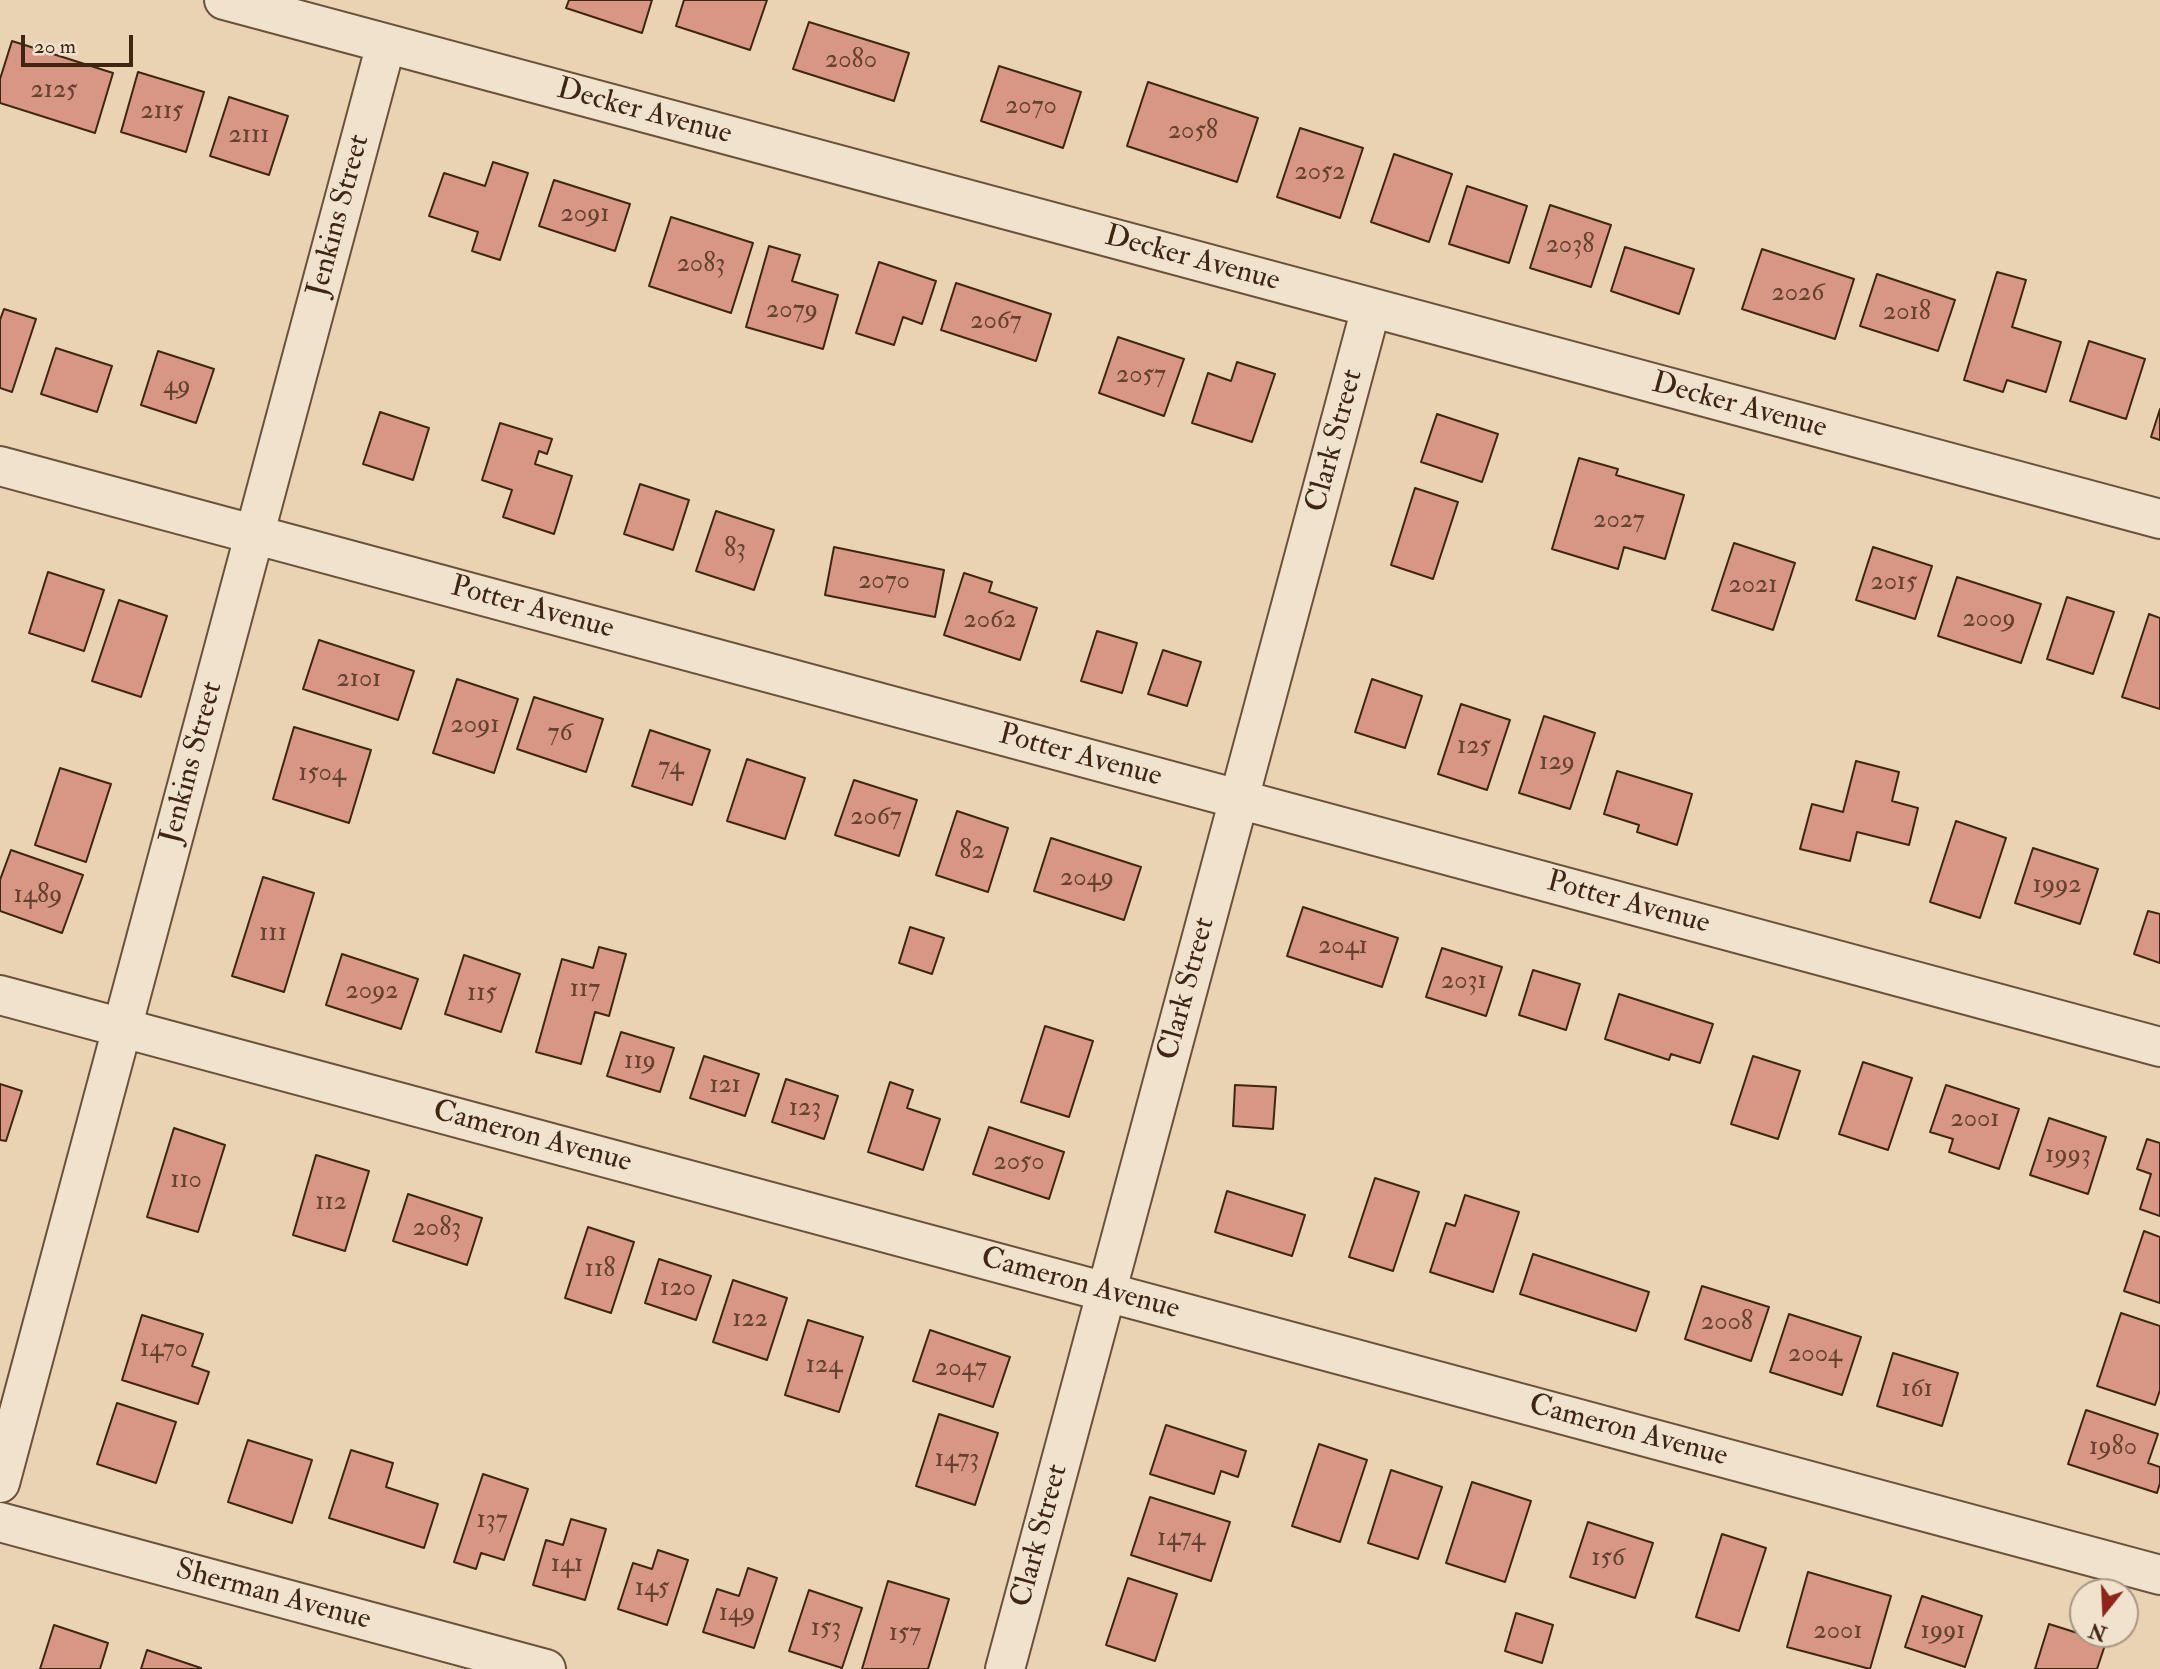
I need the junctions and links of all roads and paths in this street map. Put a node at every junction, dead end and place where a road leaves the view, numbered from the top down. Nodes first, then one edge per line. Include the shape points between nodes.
1 (224, 0) edge
2 (386, 44) junction
3 (1371, 308) junction
4 (0, 466) edge
5 (2160, 519) edge
6 (255, 534) junction
7 (1240, 800) junction
8 (0, 995) edge
9 (122, 1028) junction
10 (2160, 1047) edge
11 (1106, 1292) junction
12 (0, 1483) edge
13 (0, 1522) edge
14 (2160, 1575) edge
15 (546, 1669) edge
16 (1005, 1669) edge

1 - 2 street, Decker Avenue
2 - 3 street, Decker Avenue
2 - 6 street, Jenkins Street
3 - 5 street, Decker Avenue
3 - 7 street, Clark Street
4 - 6 street, Potter Avenue
6 - 7 street, Potter Avenue
6 - 9 street, Jenkins Street
7 - 10 street, Potter Avenue
7 - 11 street, Clark Street
8 - 9 street, Cameron Avenue
9 - 11 street, Cameron Avenue
9 - 12 street, Jenkins Street
11 - 14 street, Cameron Avenue
11 - 16 street, Clark Street
13 - 15 street, Sherman Avenue

